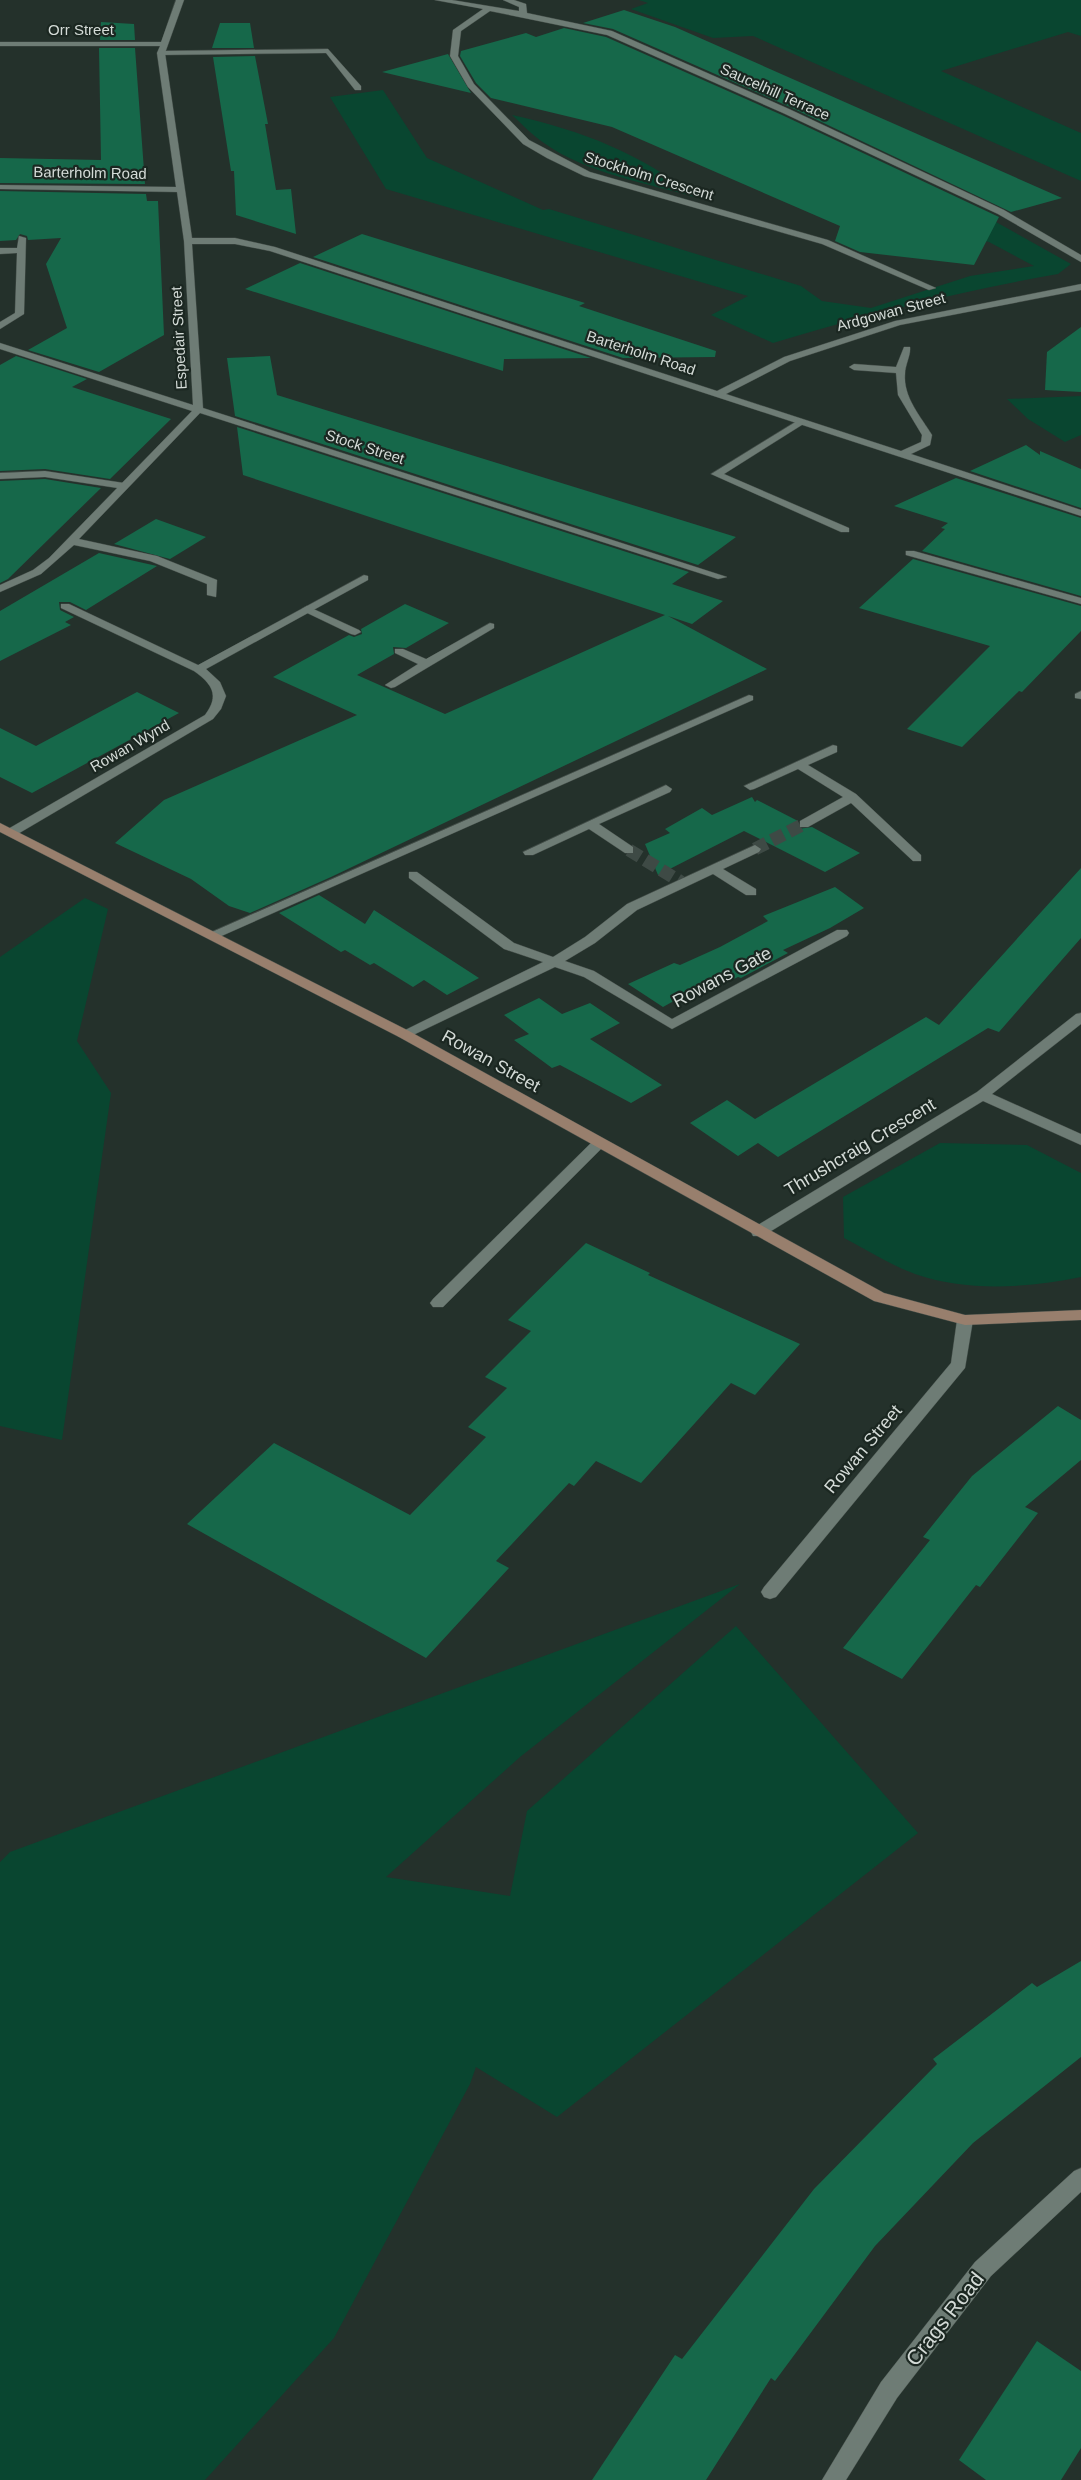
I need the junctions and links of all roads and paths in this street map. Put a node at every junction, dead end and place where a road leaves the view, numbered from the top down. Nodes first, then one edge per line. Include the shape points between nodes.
1 (180, 0) edge
2 (439, 0) edge
3 (507, 0) edge
4 (487, 10) junction
5 (524, 14) junction
6 (0, 44) edge
7 (162, 49) junction
8 (358, 88) dead end
9 (0, 187) edge
10 (179, 190) junction
11 (22, 238) dead end
12 (188, 241) junction
13 (22, 250) junction
14 (0, 251) edge
15 (1081, 259) edge
16 (1081, 287) edge
17 (932, 288) dead end
18 (0, 326) edge
19 (0, 346) edge
20 (907, 348) dead end
21 (854, 367) dead end
22 (900, 370) junction
23 (718, 394) junction
24 (198, 410) junction
25 (800, 423) junction
26 (901, 455) junction
27 (0, 476) edge
28 (124, 486) junction
29 (1081, 513) edge
30 (845, 530) dead end
31 (70, 541) junction
32 (910, 553) dead end
33 (722, 577) dead end
34 (364, 578) dead end
35 (0, 589) edge
36 (212, 595) dead end
37 (1081, 601) edge
38 (65, 606) dead end
39 (307, 609) junction
40 (490, 626) dead end
41 (355, 632) dead end
42 (399, 651) dead end
43 (427, 664) junction
44 (198, 669) junction
45 (391, 685) dead end
46 (749, 698) dead end
47 (833, 749) dead end
48 (800, 765) junction
49 (750, 786) dead end
50 (666, 789) dead end
51 (852, 797) junction
52 (804, 824) tunnel mouth
53 (591, 825) junction
54 (6, 829) edge
55 (755, 849) tunnel mouth
56 (629, 850) tunnel mouth
57 (529, 852) dead end
58 (917, 858) dead end
59 (712, 868) junction
60 (413, 875) dead end
61 (751, 892) dead end
62 (842, 933) dead end
63 (212, 935) junction
64 (556, 961) junction
65 (1081, 1017) edge
66 (404, 1034) junction
67 (982, 1095) junction
68 (1081, 1140) edge
69 (599, 1143) junction
70 (758, 1232) junction
71 (438, 1303) dead end
72 (1081, 1315) edge
73 (965, 1320) junction
74 (770, 1592) dead end
75 (1080, 2182) edge
76 (833, 2480) edge

1 - 7 street, Espedair Street
2 - 4 street, Saucelhill Terrace
3 - 5 street via 524,6
4 - 5 street, Saucelhill Terrace
4 - 17 street, Stockholm Crescent via 457,30 454,56 471,85 526,142 587,174 825,242
5 - 15 street, Saucelhill Terrace via 609,33 1001,212
6 - 7 street, Orr Street
7 - 8 street, Orr Street via 328,51
7 - 10 street, Espedair Street
9 - 10 street, Barterholm Road
10 - 12 street, Espedair Street
11 - 13 street
12 - 23 street, Barterholm Road via 235,241 272,249
12 - 24 street, Espedair Street
13 - 14 street
13 - 18 street via 19,314
16 - 23 street, Ardgowan Street via 897,323 787,359
19 - 24 street, Stock Street
20 - 22 street
21 - 22 street
22 - 26 street via 901,392 927,435 926,443
23 - 25 street, Barterholm Road
24 - 28 street, Espedair Street
24 - 33 street, Stock Street
25 - 26 street, Barterholm Road
25 - 30 street via 716,474
26 - 29 street, Barterholm Road
27 - 28 street via 45,474
28 - 31 street, Espedair Street
31 - 35 street, Espedair Street via 37,572
31 - 36 street via 153,558 213,582
32 - 37 street
34 - 39 street
38 - 44 street, Rowan Wynd
39 - 41 street
39 - 44 street
40 - 43 street
42 - 43 street
43 - 45 street
44 - 54 street, Rowan Wynd via 213,678 221,692 219,706 209,717
46 - 63 street
47 - 48 street
48 - 49 street
48 - 51 street
50 - 53 street
51 - 52 street
51 - 58 street
53 - 56 street
53 - 57 street
54 - 63 street, Rowan Street
55 - 59 street
59 - 61 street
59 - 64 street via 633,907
60 - 64 street, Rowans Gate via 509,946
62 - 64 street, Rowans Gate via 672,1025 589,974
63 - 66 street, Rowan Street
64 - 66 street
65 - 67 street, Thrushcraig Crescent
66 - 69 street, Rowan Street
67 - 68 street
67 - 70 street, Thrushcraig Crescent
69 - 70 street, Rowan Street
69 - 71 street
70 - 73 street, Rowan Street via 879,1297
72 - 73 street, Rowan Street
73 - 74 street, Rowan Street via 959,1364
75 - 76 street, Crags Road via 983,2270 889,2390

